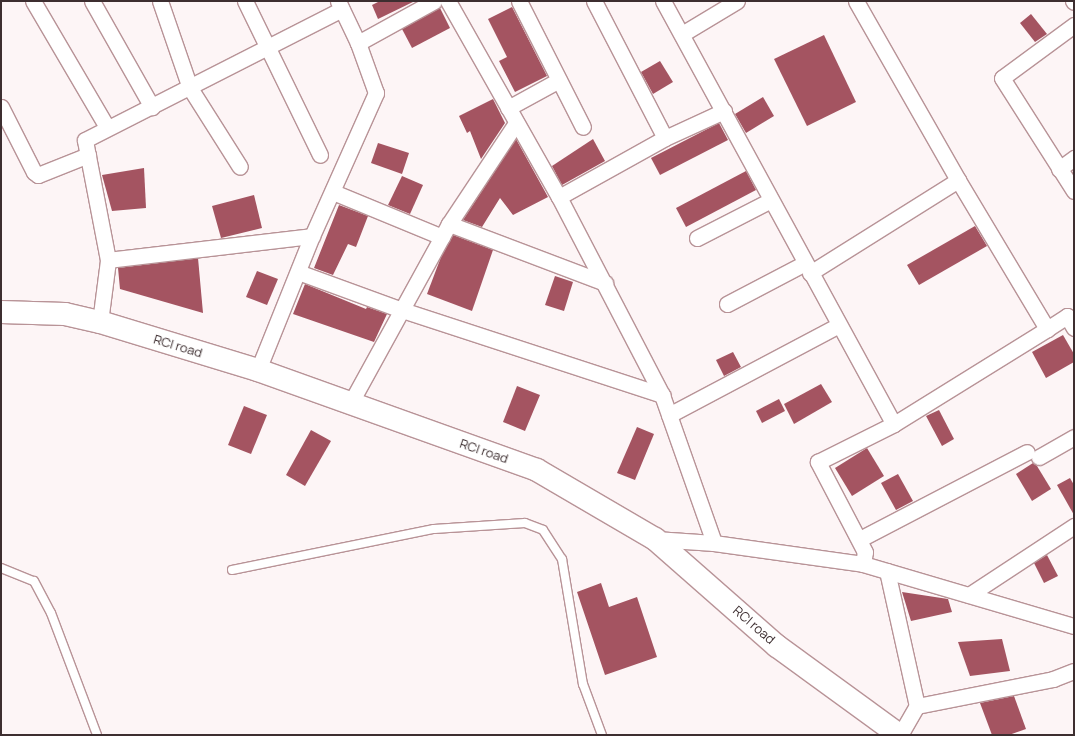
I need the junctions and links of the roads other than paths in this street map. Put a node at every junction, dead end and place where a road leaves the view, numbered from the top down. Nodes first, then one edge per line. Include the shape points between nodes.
1 (33, 1) edge
2 (92, 1) edge
3 (160, 1) edge
4 (245, 1) edge
5 (434, 1) edge
6 (448, 1) edge
7 (519, 1) edge
8 (594, 1) edge
9 (663, 1) edge
10 (737, 1) edge
11 (856, 1) edge
12 (340, 5) edge
13 (1074, 25) edge
14 (682, 34) junction
15 (358, 44) junction
16 (268, 48) junction
17 (559, 80) junction
18 (190, 88) junction
19 (1, 107) edge
20 (152, 107) junction
21 (508, 108) junction
22 (724, 111) junction
23 (516, 123) junction
24 (583, 127) dead end
25 (107, 128) junction
26 (665, 138) junction
27 (88, 155) junction
28 (320, 155) dead end
29 (1074, 158) edge
30 (240, 167) dead end
31 (1059, 169) junction
32 (958, 180) junction
33 (1074, 191) edge
34 (333, 192) junction
35 (559, 197) junction
36 (771, 200) junction
37 (445, 230) junction
38 (312, 236) junction
39 (697, 238) dead end
40 (108, 260) junction
41 (808, 268) junction
42 (298, 272) junction
43 (605, 283) junction
44 (727, 304) dead end
45 (402, 310) junction
46 (1, 312) edge
47 (1072, 318) edge
48 (100, 322) junction
49 (839, 326) junction
50 (1047, 329) junction
51 (258, 370) junction
52 (662, 395) junction
53 (350, 404) junction
54 (669, 415) junction
55 (894, 424) junction
56 (1074, 437) edge
57 (1074, 526) edge
58 (655, 539) junction
59 (860, 539) junction
60 (714, 542) junction
61 (863, 564) junction
62 (1, 568) edge
63 (232, 570) dead end
64 (888, 572) junction
65 (969, 595) junction
66 (1074, 626) edge
67 (1074, 671) edge
68 (917, 706) junction
69 (97, 735) edge
70 (602, 735) edge
71 (899, 735) edge

1 - 25 street
2 - 20 street
3 - 18 street
4 - 16 street
5 - 15 street
6 - 21 street
7 - 17 street
8 - 26 street
9 - 14 street
10 - 14 street
11 - 32 street
12 - 15 street
12 - 16 street
13 - 31 street via 1002,78
14 - 22 street
15 - 34 street via 376,93
16 - 18 street
16 - 28 street
17 - 21 street
17 - 24 street
18 - 20 street
18 - 30 street
19 - 27 street via 34,172 38,175
20 - 25 street
21 - 23 street
22 - 26 street
22 - 36 street
23 - 35 street
23 - 37 street
25 - 27 street via 85,140
26 - 35 street
27 - 40 street
29 - 31 street
31 - 33 street
32 - 41 street
32 - 50 street
34 - 37 street
34 - 38 street
35 - 43 street
36 - 39 street
36 - 41 street
37 - 43 street
37 - 45 street
38 - 40 street
38 - 42 street
40 - 48 street
41 - 44 street
41 - 49 street
42 - 45 street
42 - 51 street
43 - 52 street
45 - 52 street
45 - 53 street
46 - 48 street, RCI road via 65,314
47 - 50 street
48 - 51 street, RCI road
49 - 54 street
49 - 55 street
50 - 55 street
51 - 53 street, RCI road
52 - 54 street
53 - 58 street, RCI road via 537,470
54 - 60 street
55 - 59 street via 818,462
56 - 59 street
57 - 65 street
58 - 60 street
58 - 71 street, RCI road via 777,646
59 - 61 street via 866,552
60 - 61 street
61 - 64 street
62 - 69 lane via 34,581 51,613
63 - 70 lane via 434,529 525,523 543,530 562,559 583,684
64 - 65 street
64 - 68 street
65 - 66 street
67 - 68 street via 1053,679
68 - 71 street

